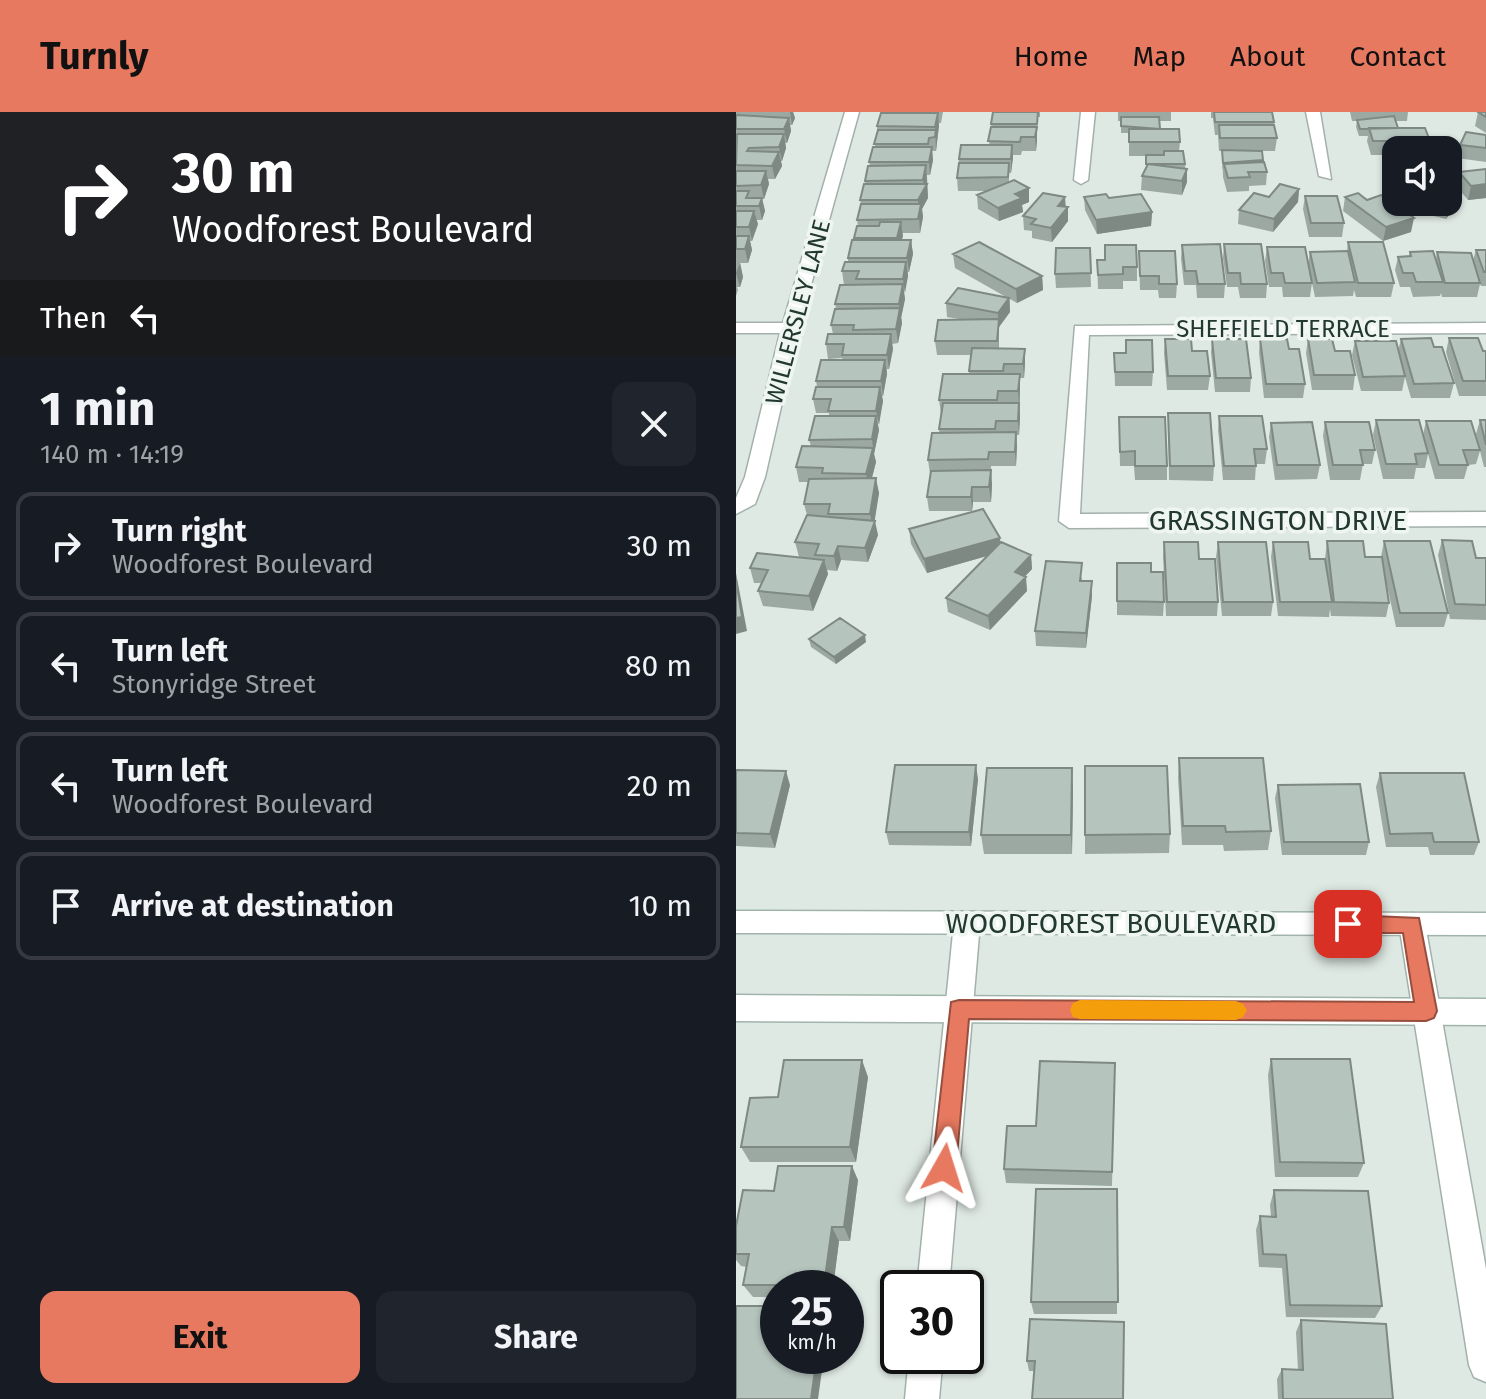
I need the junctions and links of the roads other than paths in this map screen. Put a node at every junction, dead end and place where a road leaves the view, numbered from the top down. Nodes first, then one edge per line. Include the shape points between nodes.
1 (852, 112) edge
2 (1088, 112) edge
3 (1313, 112) edge
4 (1326, 176) dead end
5 (1081, 180) dead end
6 (736, 328) edge
7 (790, 328) junction
8 (1486, 328) edge
9 (736, 507) edge
10 (1486, 519) edge
11 (1069, 521) joint
12 (736, 922) edge
13 (967, 923) junction
14 (1412, 924) junction
15 (1486, 924) edge
16 (736, 1008) edge
17 (959, 1009) junction
18 (1426, 1011) junction
19 (1486, 1012) edge
20 (935, 1270) edge
21 (1486, 1365) edge
22 (924, 1374) edge
23 (922, 1399) edge

1 - 7 street, WILLERSLEY LANE
2 - 5 street
3 - 4 street
6 - 7 street
7 - 9 street, WILLERSLEY LANE via 752,488 748,499
8 - 11 street, SHEFFIELD TERRACE via 1081,330
10 - 11 street, GRASSINGTON DRIVE
12 - 13 street, WOODFOREST BOULEVARD
13 - 14 street, WOODFOREST BOULEVARD
13 - 17 street
14 - 15 street, WOODFOREST BOULEVARD
14 - 18 street
16 - 17 street
17 - 18 street
17 - 20 street
18 - 19 street
18 - 21 street
22 - 23 street

